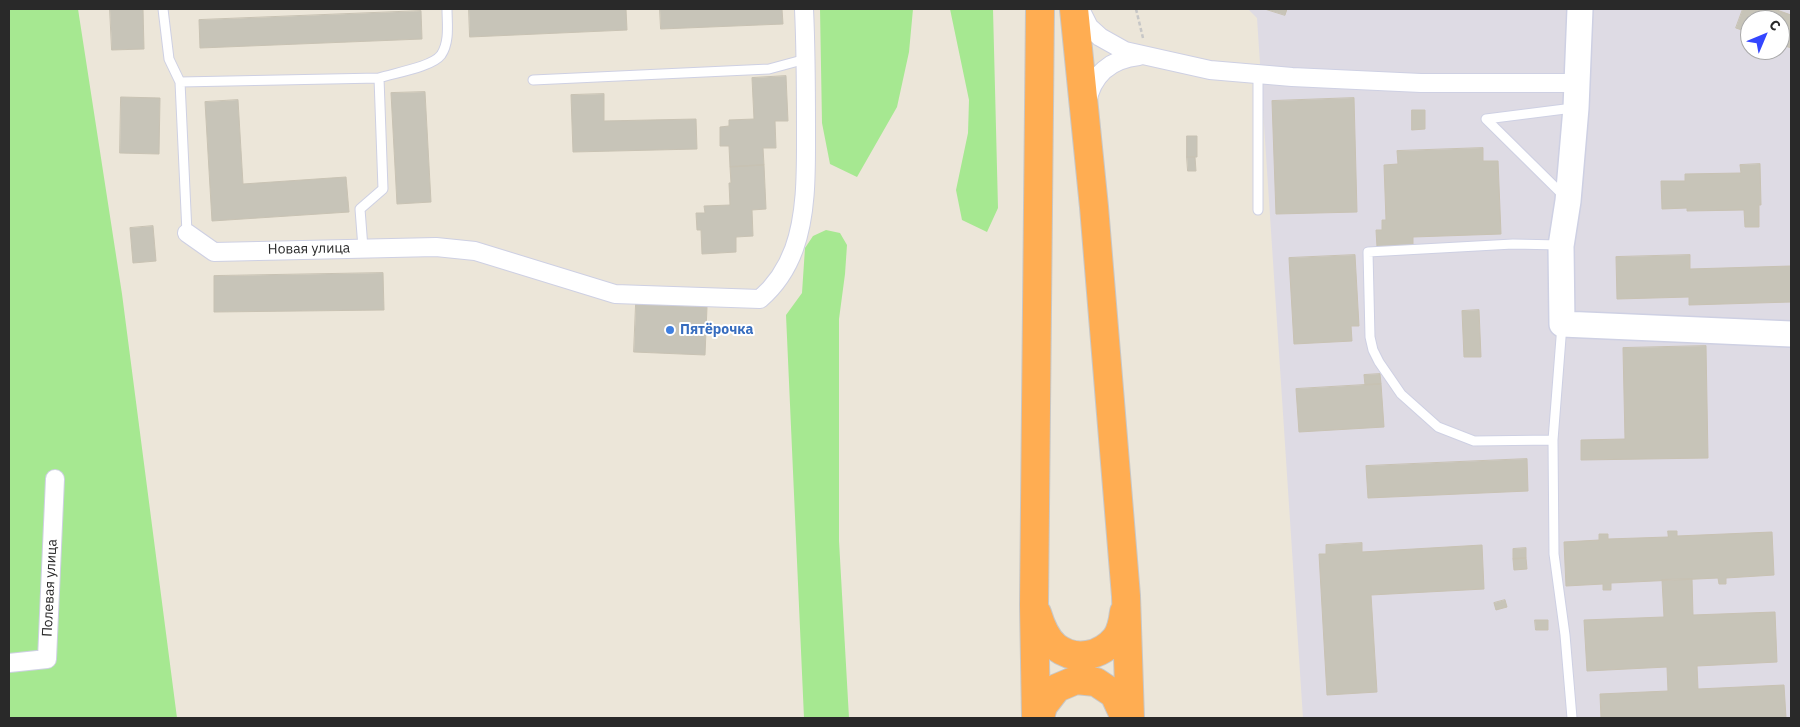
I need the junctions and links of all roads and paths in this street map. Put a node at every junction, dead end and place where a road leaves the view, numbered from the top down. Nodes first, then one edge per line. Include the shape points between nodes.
1 (163, 9) edge
2 (446, 9) edge
3 (804, 9) edge
4 (1040, 9) edge
5 (1074, 9) edge
6 (1080, 9) edge
7 (1136, 9) edge
8 (1580, 9) edge
9 (1144, 57) junction
10 (806, 59) junction
11 (1258, 74) junction
12 (379, 78) junction
13 (533, 80) dead end
14 (180, 82) junction
15 (1577, 83) junction
16 (1576, 108) junction
17 (1085, 116) junction
18 (1568, 201) junction
19 (1258, 210) dead end
20 (187, 233) joint
21 (1561, 246) junction
22 (363, 248) junction
23 (1562, 324) junction
24 (1791, 334) edge
25 (1553, 440) junction
26 (55, 479) dead end
27 (1126, 596) junction
28 (1034, 605) junction
29 (9, 663) edge
30 (1036, 718) edge
31 (1040, 718) edge
32 (1126, 718) edge
33 (1130, 718) edge
34 (1572, 718) edge

1 - 14 lane via 169,59
2 - 12 lane via 448,32 440,55 430,63
3 - 10 street
4 - 28 highway
5 - 17 highway
6 - 9 street via 1089,27 1100,37
7 - 9 path
8 - 15 street
9 - 11 street via 1210,70
9 - 17 street via 1126,58 1103,70 1088,97
10 - 13 lane via 769,69
10 - 22 street, Новая улица via 806,168 801,220 788,263 770,291 760,300 615,294 475,251 436,247
11 - 15 street via 1422,83
11 - 19 lane
12 - 14 lane
12 - 22 lane via 383,189 360,209
14 - 20 lane
15 - 16 street
16 - 18 street
16 - 18 lane via 1486,119
17 - 27 highway
18 - 21 street
20 - 22 street, Новая улица via 214,252
21 - 23 street
21 - 25 lane via 1513,244 1368,252 1373,350 1401,394 1438,428 1474,441
23 - 24 street
23 - 25 lane
25 - 34 lane via 1554,554
26 - 29 street, Полевая улица via 47,658
27 - 28 highway via 1117,636 1105,648 1089,655 1072,655 1056,647 1043,631
27 - 33 highway
28 - 30 highway
31 - 32 highway via 1043,706 1057,688 1076,680 1096,682 1114,694

